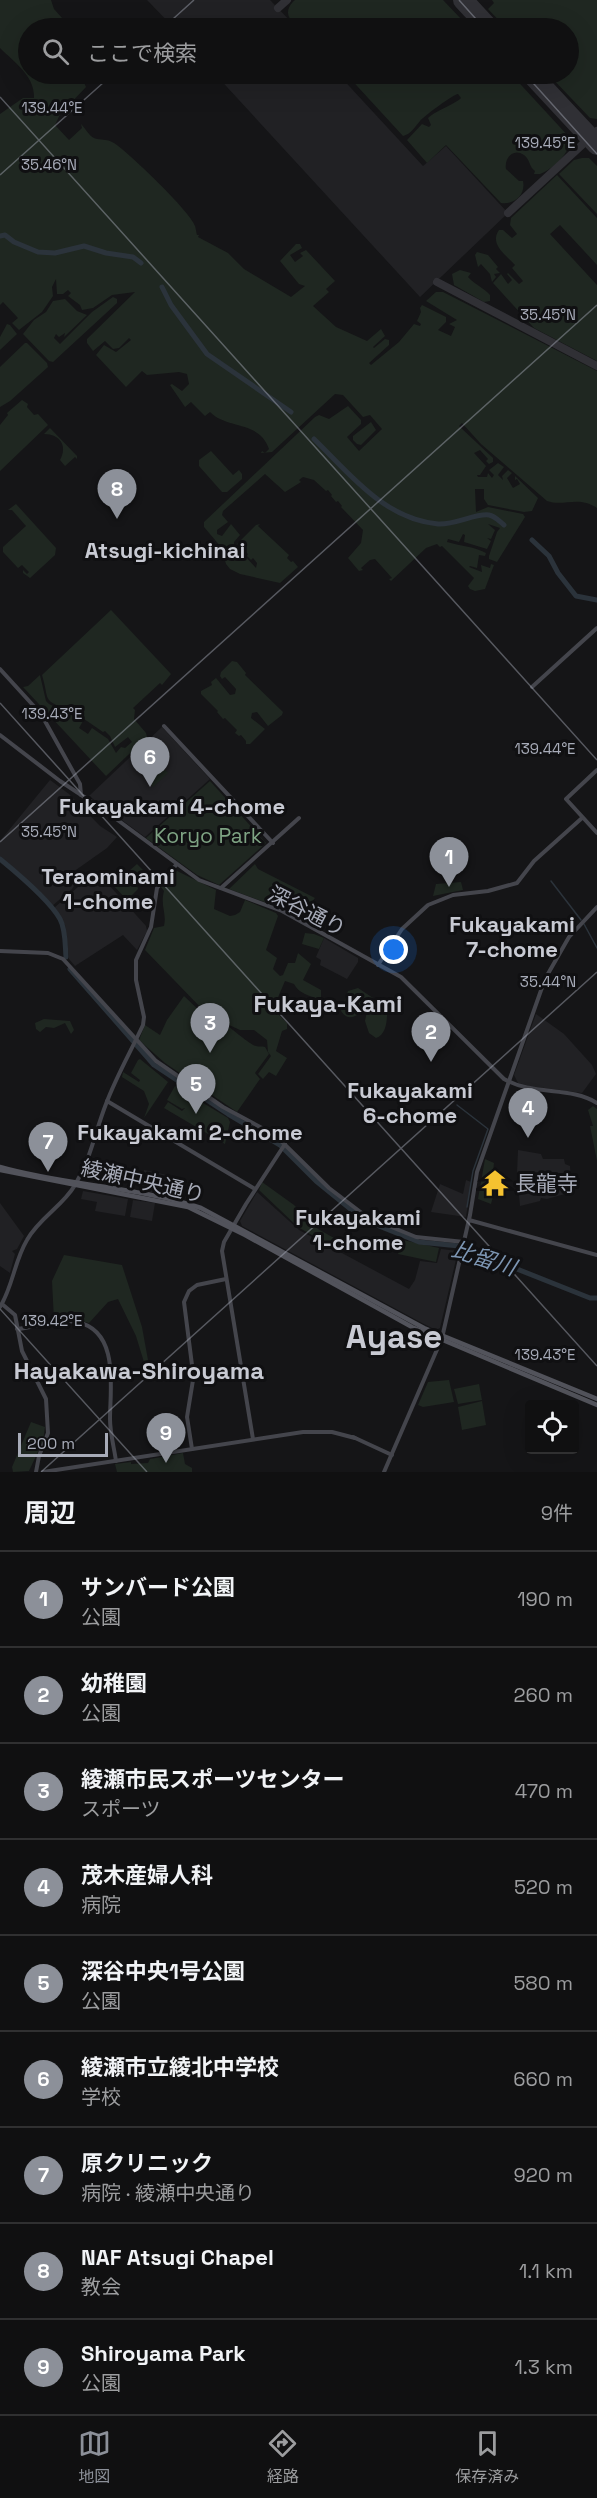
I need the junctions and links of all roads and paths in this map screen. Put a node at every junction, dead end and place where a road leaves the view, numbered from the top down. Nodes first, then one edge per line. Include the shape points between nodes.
1 (597, 628) edge
2 (0, 669) edge
3 (532, 687) dead end
4 (164, 726) dead end
5 (0, 735) edge
6 (597, 770) edge
7 (81, 795) junction
8 (299, 818) dead end
9 (582, 818) junction
10 (597, 833) edge
11 (273, 843) junction
12 (176, 865) junction
13 (221, 888) junction
14 (597, 907) edge
15 (0, 951) edge
16 (378, 965) junction
17 (135, 1042) junction
18 (509, 1082) junction
19 (107, 1101) junction
20 (597, 1103) edge
21 (284, 1146) junction
22 (0, 1168) edge
23 (76, 1184) junction
24 (255, 1189) junction
25 (469, 1220) junction
26 (233, 1227) junction
27 (463, 1246) junction
28 (597, 1255) edge
29 (227, 1279) junction
30 (1, 1306) edge
31 (17, 1329) junction
32 (442, 1338) junction
33 (597, 1399) edge
34 (597, 1405) edge
35 (253, 1439) junction
36 (192, 1449) junction
37 (392, 1455) junction
38 (116, 1461) junction
39 (77, 1470) edge
40 (36, 1472) edge
41 (43, 1472) edge
42 (384, 1472) edge

1 - 3 street
2 - 7 street via 44,719 80,784
4 - 11 street
5 - 7 street, 深谷通り
6 - 9 street via 566,799
7 - 12 street, 深谷通り
8 - 11 street
9 - 10 street
9 - 16 street via 536,858 517,883 458,894 428,905 402,929
11 - 13 street
12 - 13 street, 深谷通り
12 - 17 street via 157,888 151,927 136,960 144,1021
13 - 16 street, 深谷通り via 282,911
14 - 18 street via 563,946 548,974
15 - 17 street via 48,953 63,959
16 - 18 street, 深谷通り via 414,988 490,1068
17 - 19 street
17 - 21 street via 168,1070 268,1131
18 - 20 street, 深谷通り via 522,1088 583,1096
18 - 25 street via 477,1172
19 - 23 street via 91,1154
19 - 24 street
21 - 24 street
21 - 27 street via 329,1188 374,1221 416,1237
22 - 23 main road, 綾瀬中央通り
23 - 26 main road, 綾瀬中央通り via 187,1203
23 - 30 street via 28,1238
24 - 26 street
25 - 27 street
25 - 28 street
26 - 29 street via 222,1251
26 - 32 main road, 綾瀬中央通り
27 - 32 street
29 - 35 street
29 - 36 street via 197,1285 184,1302 193,1380 187,1417
30 - 31 street via 14,1312
31 - 38 street via 72,1322 87,1325 98,1333 106,1347 112,1378 110,1419
31 - 40 street via 48,1414 48,1433
32 - 33 main road, 綾瀬中央通り
32 - 34 main road, 綾瀬中央通り
32 - 37 street
35 - 36 street
35 - 37 street via 327,1429
36 - 38 street
37 - 42 street
38 - 39 street
39 - 41 street

